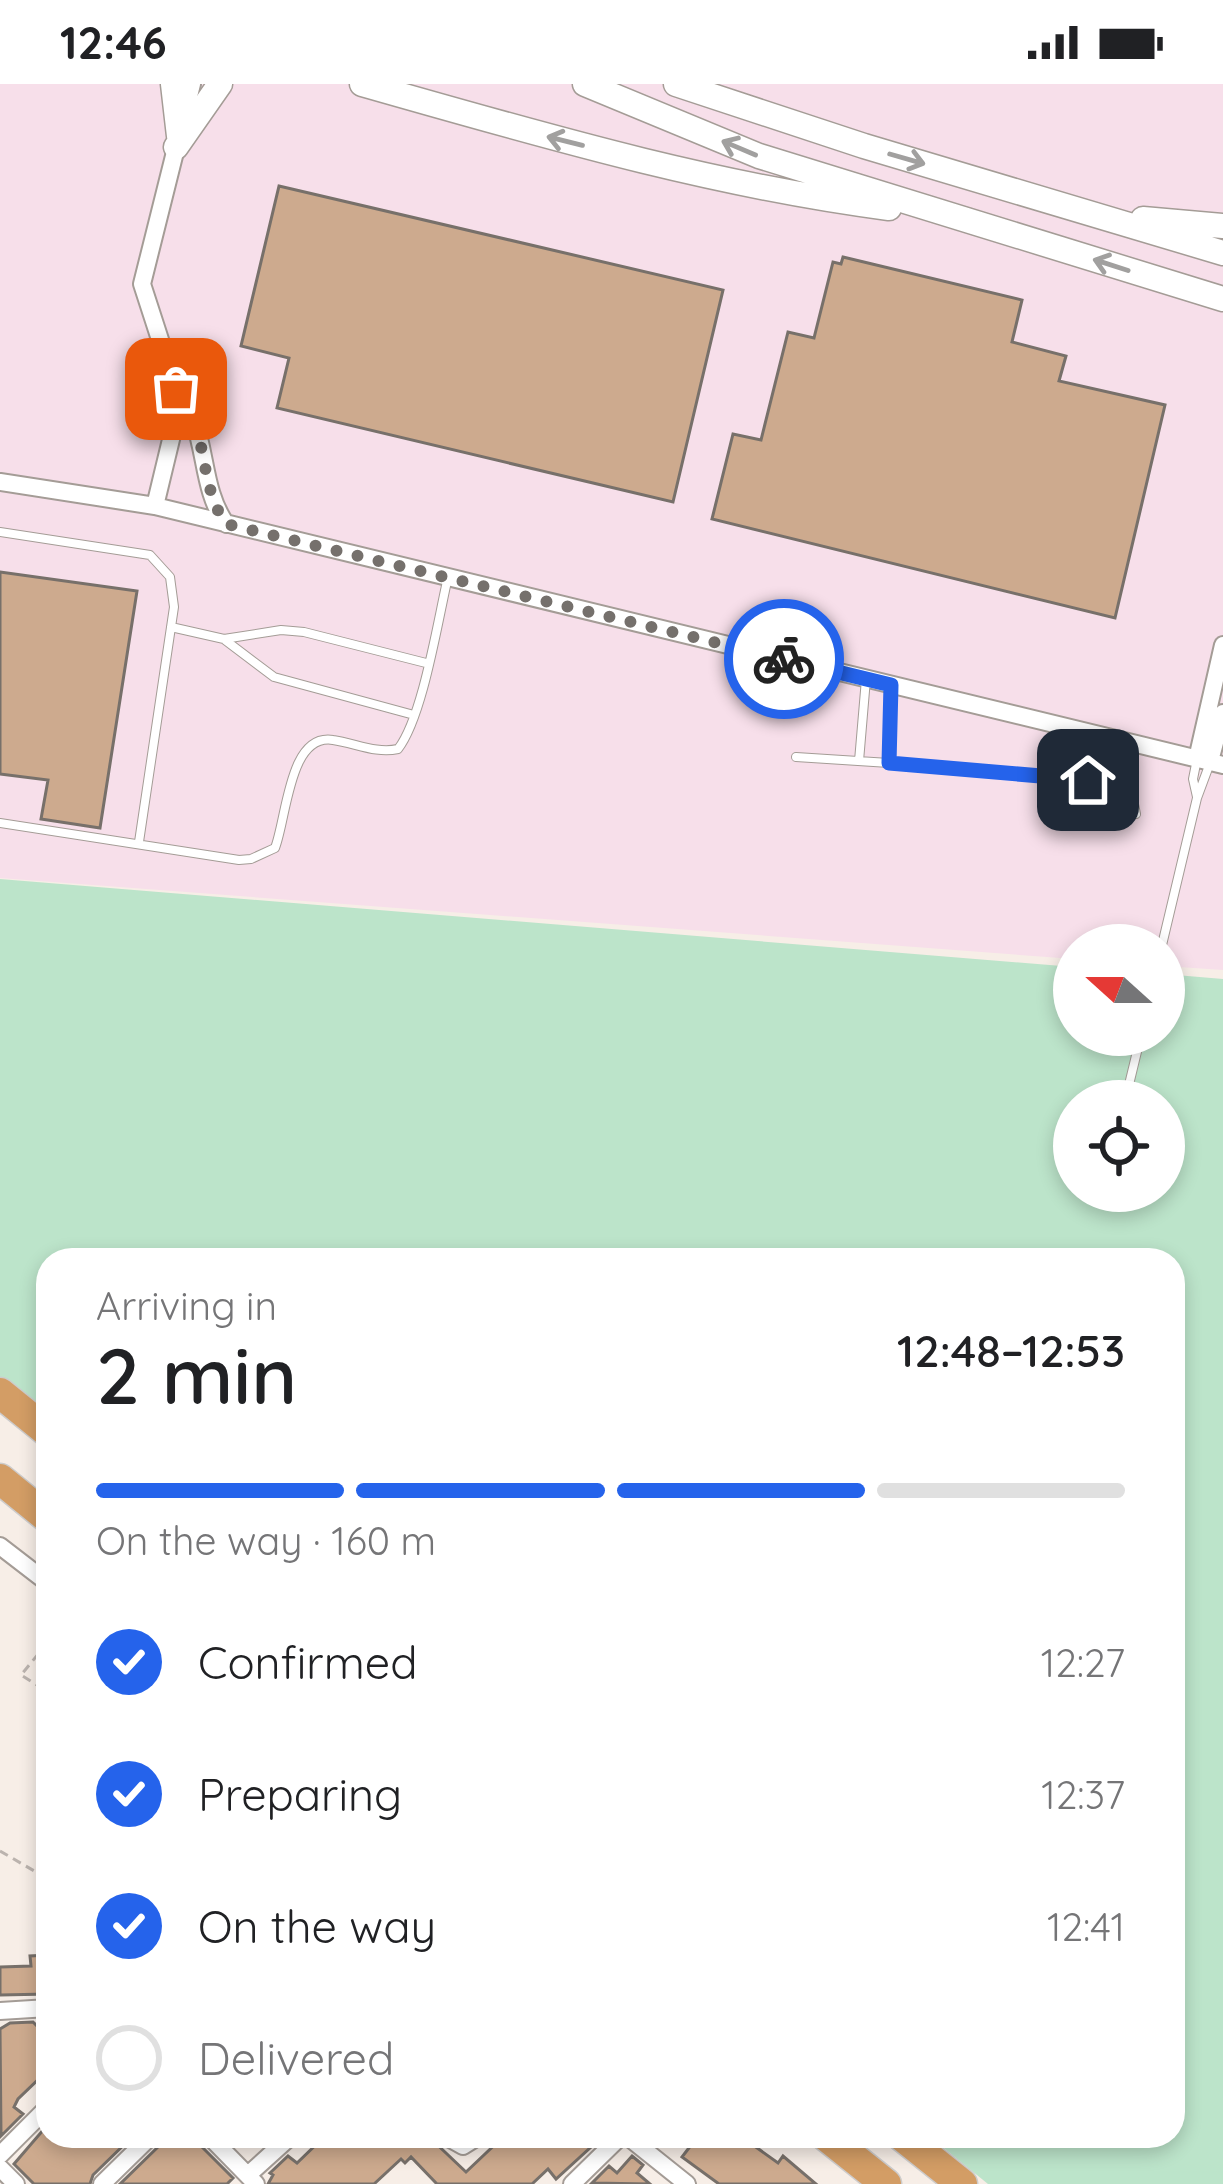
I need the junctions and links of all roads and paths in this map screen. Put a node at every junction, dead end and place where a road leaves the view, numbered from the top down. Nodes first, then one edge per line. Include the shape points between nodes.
1 (173, 84) edge
2 (192, 84) edge
3 (220, 84) edge
4 (362, 84) edge
5 (585, 84) edge
6 (676, 84) edge
7 (177, 142) junction
8 (968, 218) junction
9 (1111, 218) junction
10 (1223, 226) edge
11 (1223, 253) edge
12 (1223, 299) edge
13 (176, 389) junction
14 (0, 482) edge
15 (155, 506) junction
16 (226, 524) junction
17 (0, 532) edge
18 (448, 577) junction
19 (171, 628) junction
20 (224, 639) junction
21 (1223, 645) edge
22 (427, 663) junction
23 (866, 679) junction
24 (891, 685) junction
25 (1223, 713) edge
26 (414, 715) junction
27 (796, 757) dead end
28 (859, 761) junction
29 (1210, 762) edge
30 (889, 763) junction
31 (1136, 814) dead end
32 (0, 823) edge
33 (139, 842) junction
34 (1167, 924) edge
35 (0, 1393) edge
36 (0, 1412) edge
37 (36, 1422) edge
38 (36, 1440) edge
39 (0, 1479) edge
40 (0, 1489) edge
41 (36, 1508) edge
42 (36, 1510) edge
43 (0, 1546) edge
44 (36, 1573) edge
45 (36, 1657) edge
46 (36, 1684) edge
47 (0, 1851) edge
48 (36, 1872) edge
49 (36, 2009) edge
50 (0, 2011) edge
51 (36, 2119) edge
52 (140, 2148) edge
53 (221, 2148) edge
54 (280, 2148) edge
55 (611, 2148) edge
56 (640, 2148) edge
57 (841, 2148) edge
58 (917, 2148) edge
59 (0, 2155) edge
60 (0, 2168) edge
61 (252, 2180) edge
62 (16, 2184) edge
63 (102, 2184) edge
64 (572, 2184) edge
65 (687, 2184) edge
66 (886, 2184) edge
67 (962, 2184) edge

1 - 7 main road
2 - 7 street
3 - 7 main road
8 -> 4 main road via 691,170
8 -> 5 main road via 759,157
6 -> 9 main road
7 - 13 street via 142,284
12 -> 8 main road
9 - 10 main road
9 - 11 main road
13 - 15 street
13 - 16 street
14 - 15 street
15 - 16 street
16 - 18 street
17 - 19 lane via 150,555 173,590
18 - 22 lane
18 - 23 street
19 - 20 lane
19 - 33 lane
20 - 22 lane via 304,632
20 - 26 lane via 274,676
21 - 29 street
22 - 26 lane
23 - 24 street
23 - 28 lane
24 - 29 street
24 - 30 lane
25 - 29 street
26 - 33 lane via 398,749 327,738 307,746 275,848 263,855 239,860
27 - 28 lane
28 - 30 lane
29 - 34 lane via 1192,779 1197,798
30 - 31 lane via 1100,779 1131,790
32 - 33 lane
35 - 37 highway
36 - 38 highway
39 - 41 highway
40 - 42 highway
43 - 44 street
45 - 46 path via 21,1675
47 - 48 path
49 - 50 street
51 - 59 street
52 - 63 street
53 - 61 street
54 - 61 street
55 - 64 street
56 - 65 street
57 - 66 highway
58 - 67 highway
60 - 62 street

